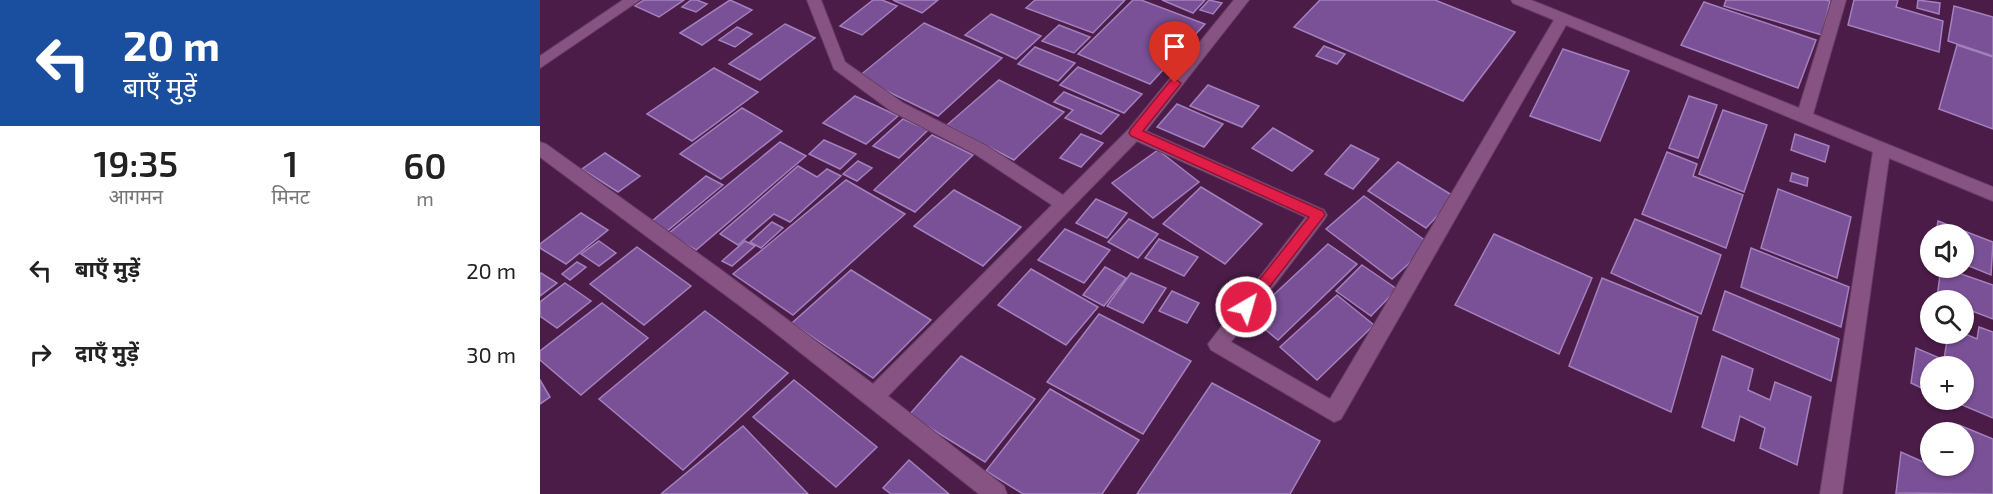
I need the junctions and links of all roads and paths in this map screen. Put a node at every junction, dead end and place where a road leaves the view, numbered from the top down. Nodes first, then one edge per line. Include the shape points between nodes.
1 (633, 0) edge
2 (814, 0) edge
3 (1242, 0) edge
4 (1518, 0) edge
5 (1839, 0) edge
6 (1562, 19) junction
7 (540, 63) edge
8 (1805, 116) junction
9 (1135, 133) junction
10 (540, 148) edge
11 (1882, 148) junction
12 (1993, 194) edge
13 (1064, 204) junction
14 (875, 396) junction
15 (996, 494) edge
16 (1831, 494) edge

1 - 7 street
2 - 13 street via 839,65 897,107 981,150
3 - 9 street
4 - 6 street
5 - 8 street
6 - 8 street
6 - 9 street via 1334,412 1218,344 1318,215
8 - 11 street
9 - 13 street
10 - 14 street
11 - 12 street
11 - 16 street
13 - 14 street
14 - 15 street

